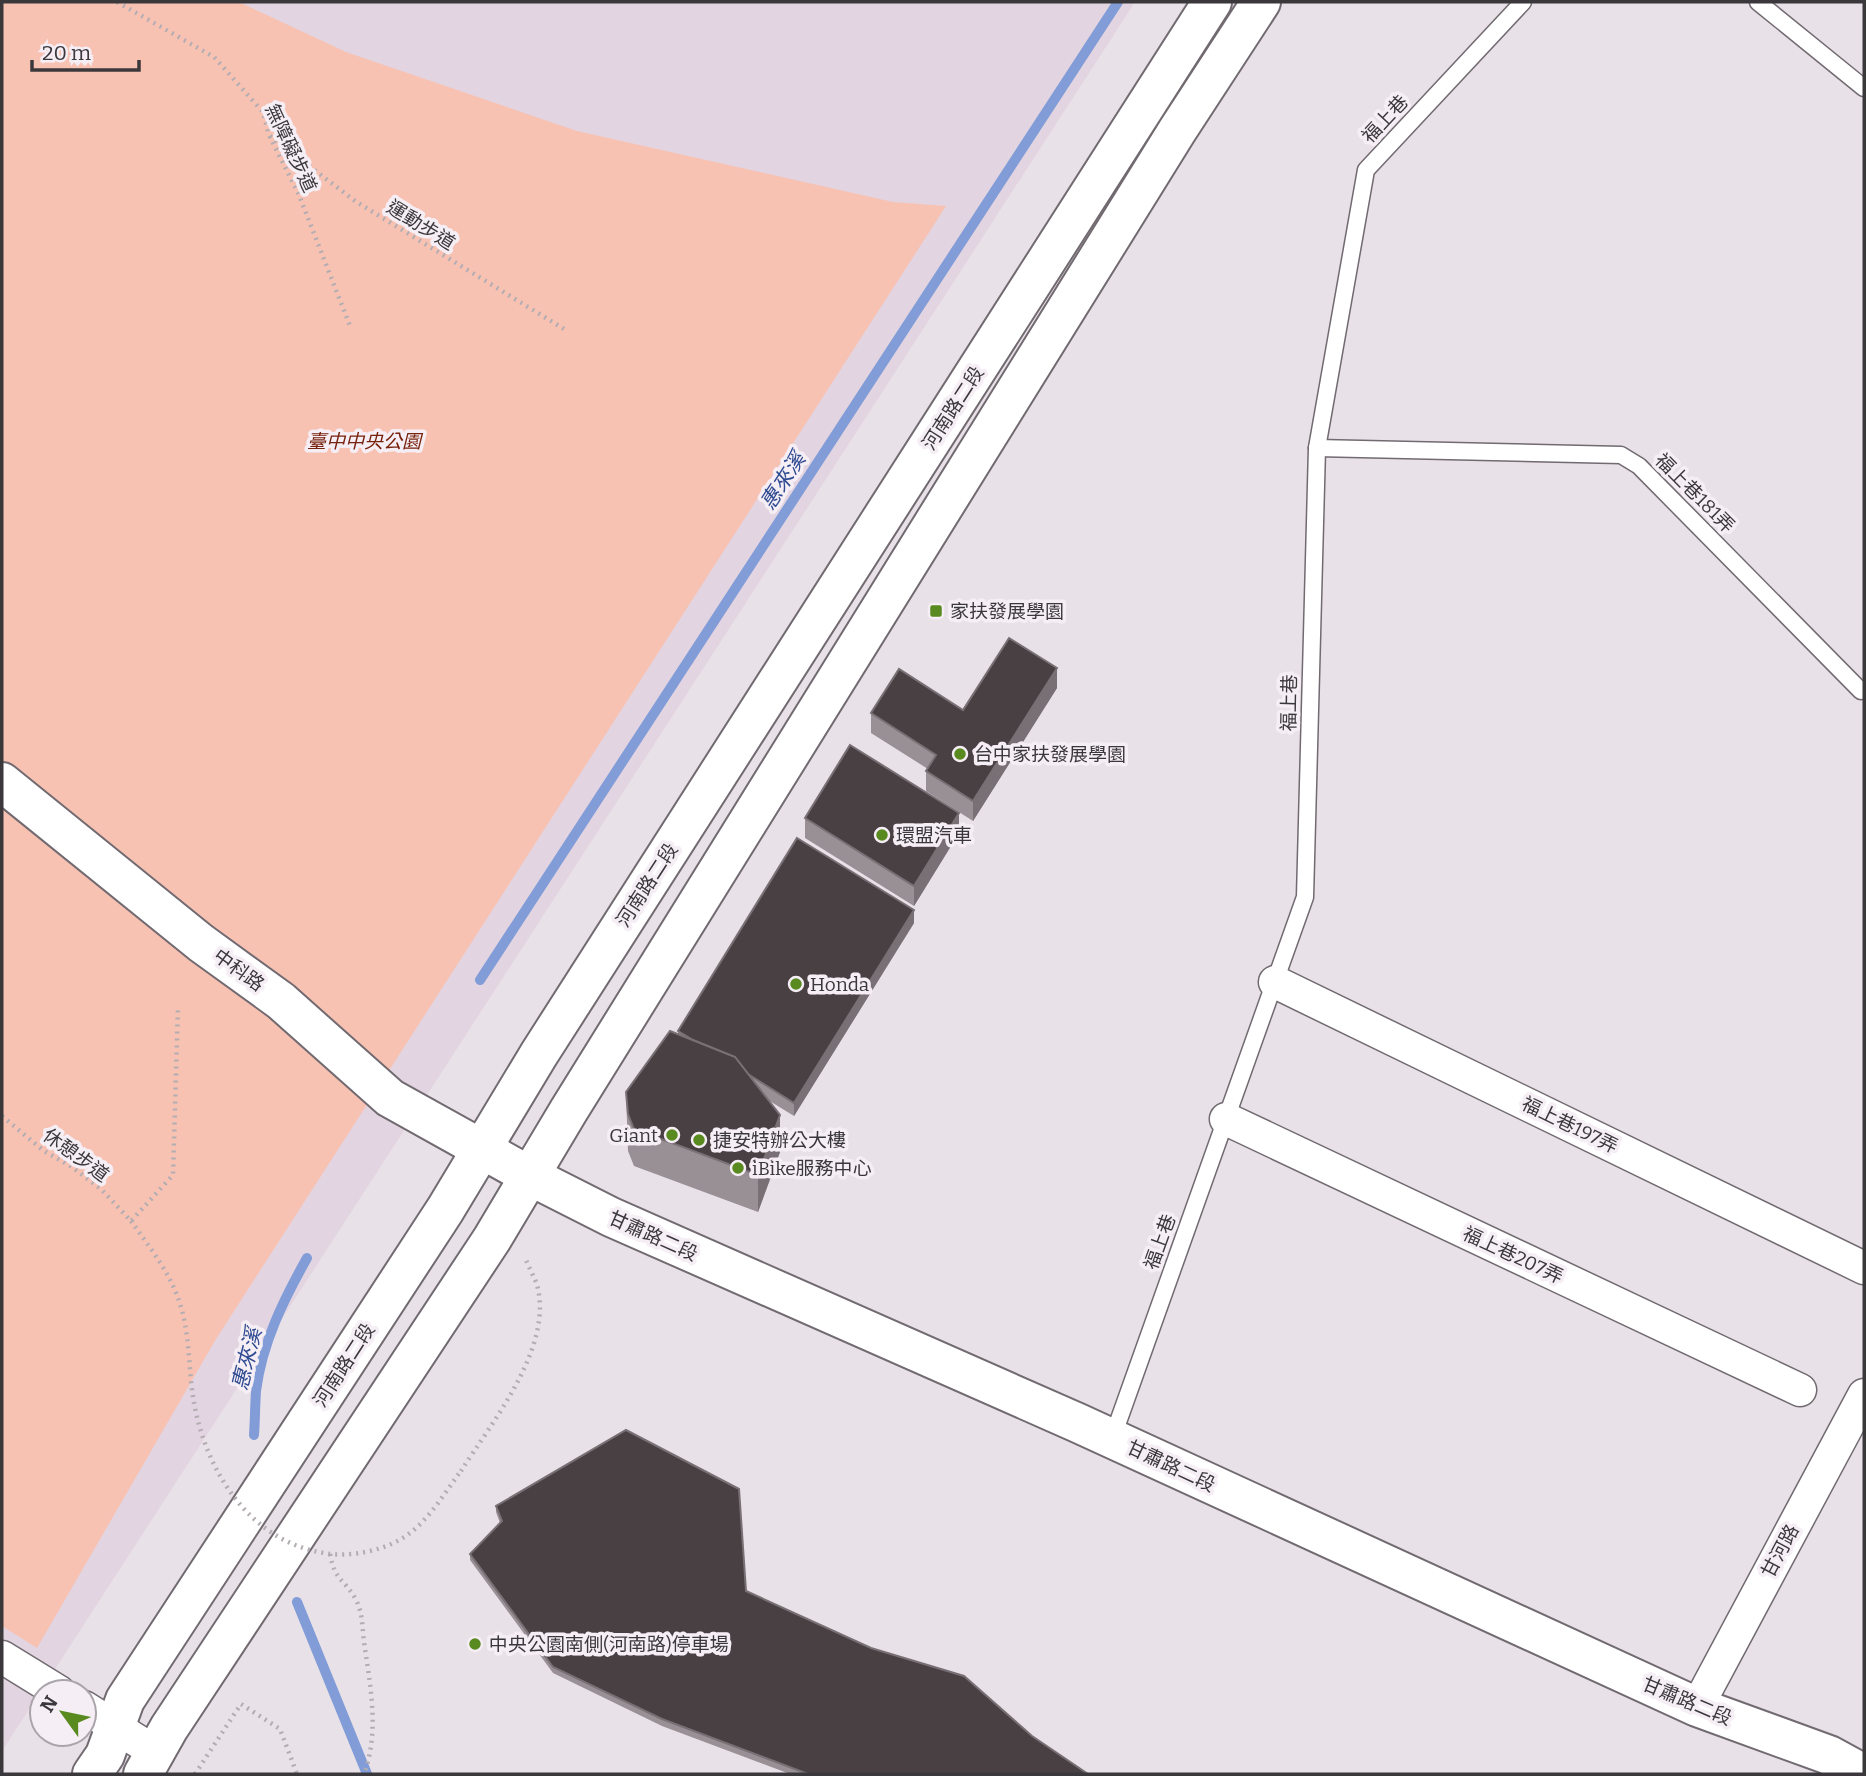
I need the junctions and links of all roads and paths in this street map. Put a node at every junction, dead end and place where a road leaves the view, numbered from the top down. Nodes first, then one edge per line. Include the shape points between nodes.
1 (117, 2) edge
2 (1212, 2) edge
3 (1261, 2) edge
4 (1523, 2) edge
5 (1758, 2) edge
6 (1864, 88) edge
7 (269, 135) junction
8 (350, 326) dead end
9 (564, 329) dead end
10 (1317, 448) junction
11 (1861, 691) dead end
12 (2, 782) edge
13 (1275, 982) junction
14 (178, 1007) dead end
15 (2, 1116) edge
16 (1226, 1119) junction
17 (481, 1149) junction
18 (530, 1177) junction
19 (131, 1221) junction
20 (526, 1260) dead end
21 (1864, 1268) edge
22 (1800, 1390) dead end
23 (1864, 1395) edge
24 (1112, 1439) junction
25 (330, 1554) junction
26 (2, 1657) edge
27 (36, 1678) edge
28 (1697, 1707) junction
29 (98, 1716) edge
30 (116, 1728) junction
31 (149, 1763) edge
32 (92, 1774) edge
33 (195, 1774) edge
34 (297, 1774) edge
35 (364, 1774) edge
36 (1864, 1774) edge

1 - 7 path, 無障礙步道 via 214,57 263,112
2 - 17 street, 河南路二段
3 - 18 street via 1147,178
4 - 10 lane, 福上巷 via 1366,170
5 - 6 lane
7 - 8 path, 無障礙步道 via 299,195
7 - 9 path, 運動步道 via 355,201
10 - 11 lane, 福上巷181弄 via 1621,455 1639,466
10 - 13 lane, 福上巷 via 1305,897
12 - 17 street, 中科路 via 201,943 281,1001 390,1098
13 - 16 lane, 福上巷
13 - 21 street, 福上巷197弄
14 - 19 path via 173,1175
15 - 19 path, 休憩步道 via 44,1151 102,1189
16 - 22 street, 福上巷207弄
16 - 24 lane, 福上巷
17 - 18 street, 甘肅路二段
17 - 30 street, 河南路二段 via 125,1700
18 - 24 street, 甘肅路二段
18 - 31 street
19 - 25 path, 休憩步道, bridge via 178,1297 203,1436 233,1498 275,1536
20 - 25 path, 休憩步道, bridge via 537,1286 534,1344 525,1368 461,1471 410,1534 380,1548
23 - 28 street, 甘河路
24 - 28 street, 甘肅路二段
25 - 35 path via 337,1577 356,1600 361,1615 373,1728
26 - 27 street
28 - 36 street, 甘肅路二段
29 - 30 street
30 - 31 street
30 - 32 street, 河南路二段
33 - 34 path via 242,1704 280,1729

